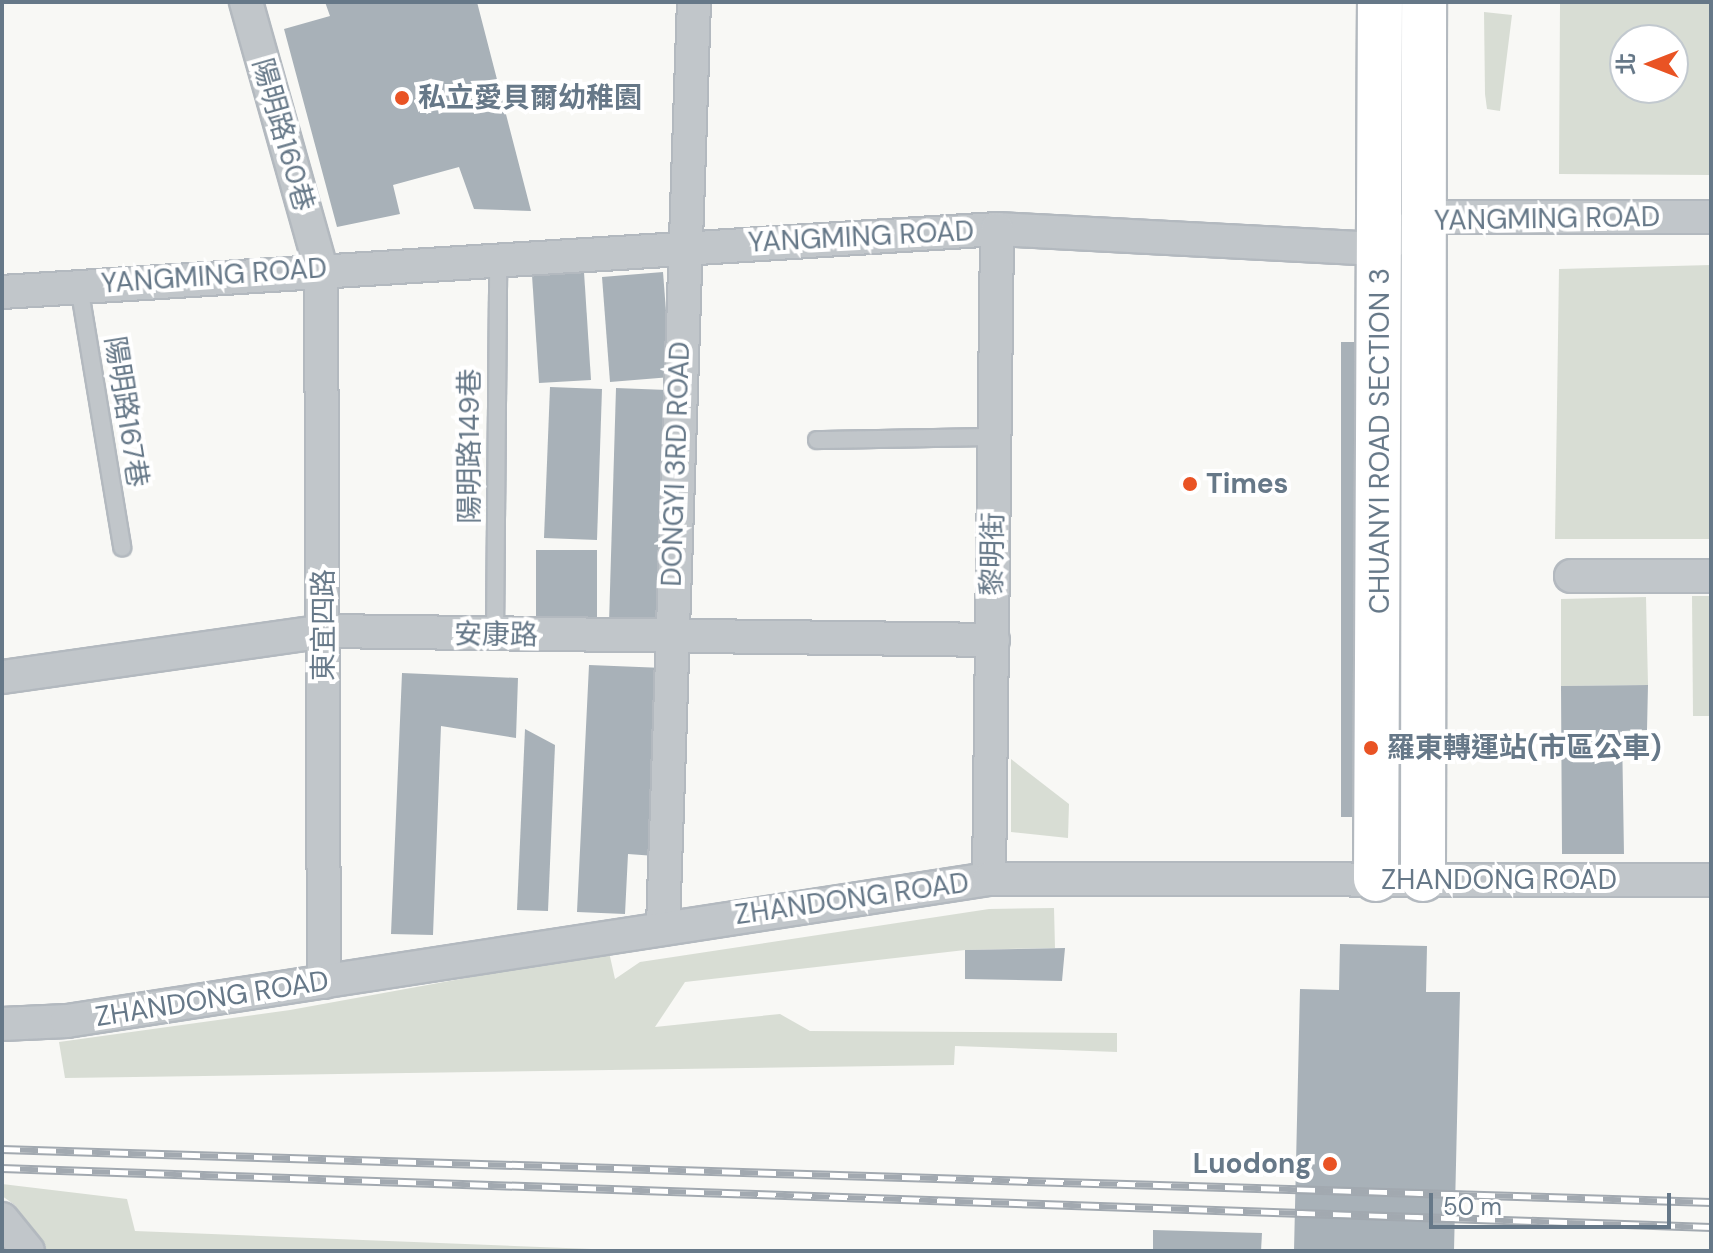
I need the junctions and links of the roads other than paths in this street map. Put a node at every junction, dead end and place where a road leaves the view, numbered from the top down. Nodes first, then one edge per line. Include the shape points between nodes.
1 (246, 2) edge
2 (694, 2) edge
3 (1380, 2) edge
4 (1424, 2) edge
5 (1425, 217) junction
6 (1711, 217) edge
7 (997, 229) junction
8 (682, 248) junction
9 (1382, 249) junction
10 (498, 258) junction
11 (321, 268) junction
12 (79, 286) junction
13 (2, 292) edge
14 (995, 437) junction
15 (817, 440) dead end
16 (122, 547) dead end
17 (1571, 576) dead end
18 (1711, 576) edge
19 (325, 631) junction
20 (495, 635) junction
21 (671, 639) junction
22 (993, 640) junction
23 (2, 677) edge
24 (989, 879) junction
25 (1376, 879) junction
26 (1423, 879) junction
27 (1711, 880) edge
28 (663, 926) junction
29 (324, 982) junction
30 (2, 1024) edge
31 (2, 1219) edge
32 (28, 1251) edge

1 - 11 street, 陽明路160巷
2 - 8 street, DONGYI 3RD ROAD
3 - 9 street, CHUANYI ROAD SECTION 3
4 - 5 street, CHUANYI ROAD SECTION 3
5 - 6 street, YANGMING ROAD
5 - 9 street, YANGMING ROAD
5 - 26 street, CHUANYI ROAD SECTION 3
7 - 8 street, YANGMING ROAD
7 - 9 street, YANGMING ROAD
7 - 14 street, 黎明街
8 - 10 street, YANGMING ROAD
8 - 21 street, DONGYI 3RD ROAD
9 - 25 street, CHUANYI ROAD SECTION 3
10 - 11 street, YANGMING ROAD
10 - 20 lane, 陽明路149巷
11 - 12 street, YANGMING ROAD
11 - 19 street, 東宜四路
12 - 13 street, YANGMING ROAD
12 - 16 lane, 陽明路167巷
14 - 15 lane
14 - 22 street, 黎明街
17 - 18 street
19 - 20 street, 安康路
19 - 23 street, 安康路
19 - 29 street, 東宜四路
20 - 21 street, 安康路
21 - 22 street, 安康路
21 - 28 street, DONGYI 3RD ROAD
22 - 24 street, 黎明街
24 - 25 street, ZHANDONG ROAD
24 - 28 street, ZHANDONG ROAD
25 - 26 street, ZHANDONG ROAD
26 - 27 street, ZHANDONG ROAD
28 - 29 street, ZHANDONG ROAD
29 - 30 street, ZHANDONG ROAD
31 - 32 street

